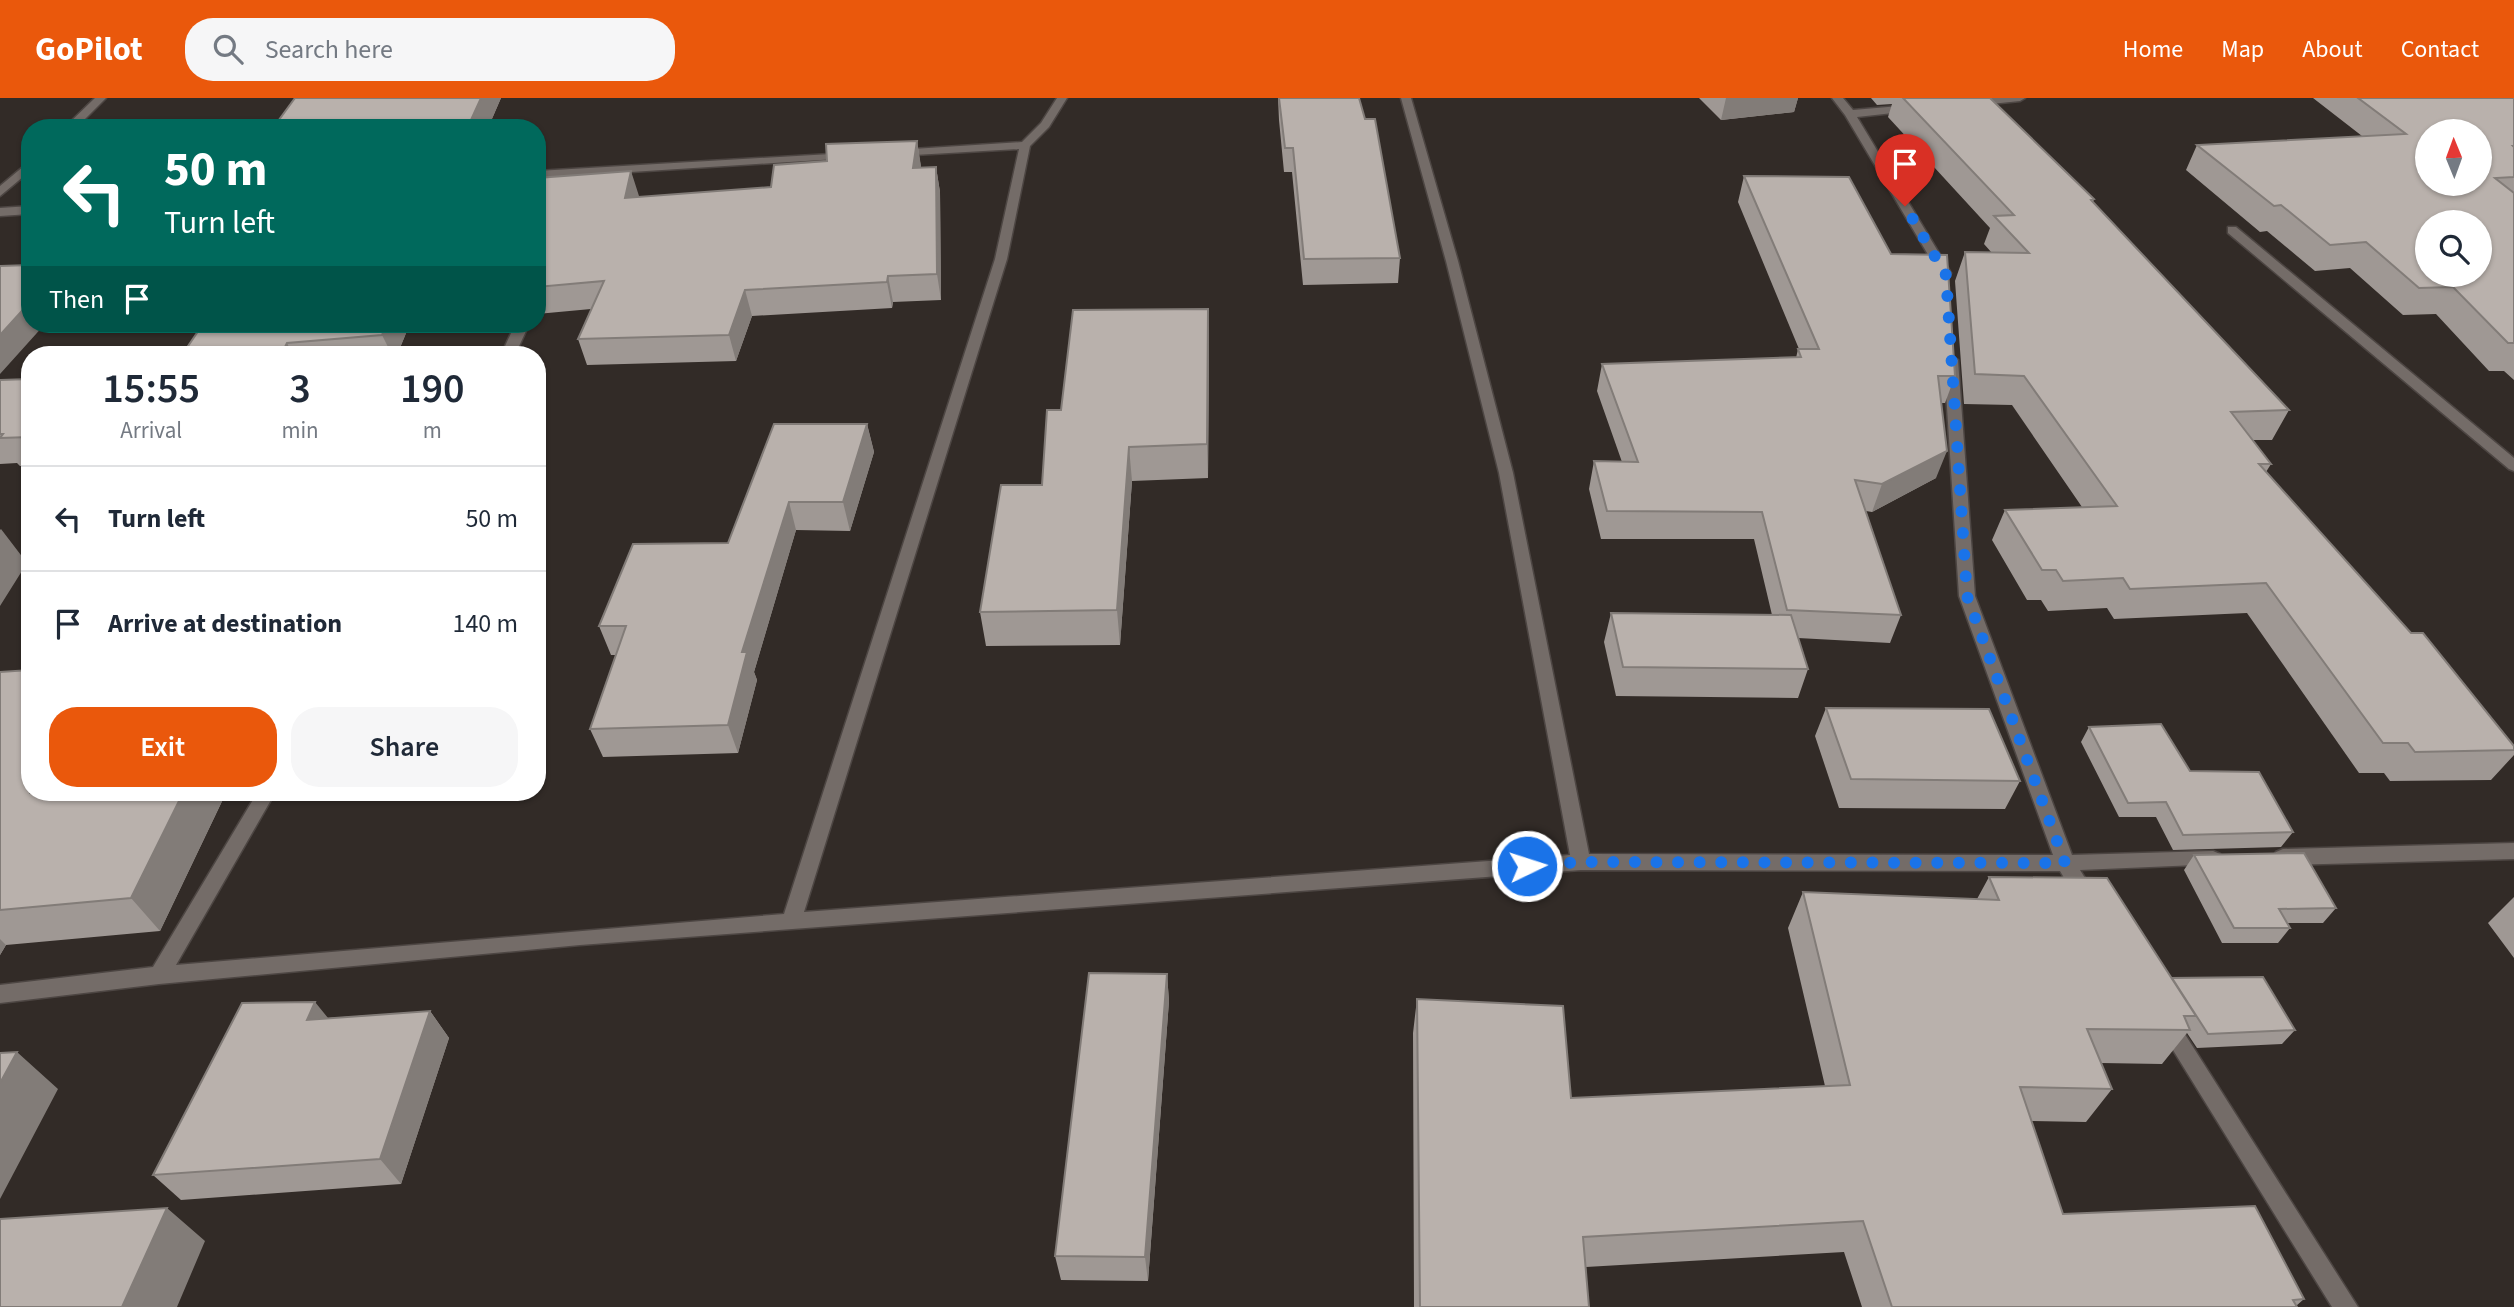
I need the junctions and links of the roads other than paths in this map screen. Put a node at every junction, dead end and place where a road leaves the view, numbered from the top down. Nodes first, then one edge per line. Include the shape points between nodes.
1 (101, 98) edge
2 (1062, 98) edge
3 (1406, 98) edge
4 (1837, 98) edge
5 (2020, 98) edge
6 (1954, 104) edge
7 (1928, 106) edge
8 (1850, 114) junction
9 (79, 119) edge
10 (1025, 145) junction
11 (890, 153) edge
12 (862, 155) edge
13 (21, 172) edge
14 (546, 174) edge
15 (0, 191) edge
16 (21, 210) edge
17 (0, 212) edge
18 (2232, 230) dead end
19 (1947, 289) edge
20 (1951, 345) edge
21 (2514, 467) edge
22 (261, 801) edge
23 (2514, 850) edge
24 (2269, 857) edge
25 (2228, 859) edge
26 (1581, 862) junction
27 (2065, 863) junction
28 (2095, 910) edge
29 (792, 920) junction
30 (159, 975) junction
31 (0, 994) edge
32 (2155, 1004) edge
33 (2346, 1307) edge

1 - 9 street
2 - 10 street
3 - 26 street via 1506,472
4 - 8 street
5 - 6 street
7 - 8 street
8 - 19 street via 1946,275
10 - 11 street
10 - 29 street via 1001,259
12 - 14 street
13 - 15 street
16 - 17 street
18 - 21 street
20 - 27 street via 1967,596
22 - 30 street
23 - 24 street
25 - 27 street
26 - 27 street
26 - 29 street
27 - 28 street
29 - 30 street
30 - 31 street
32 - 33 street

